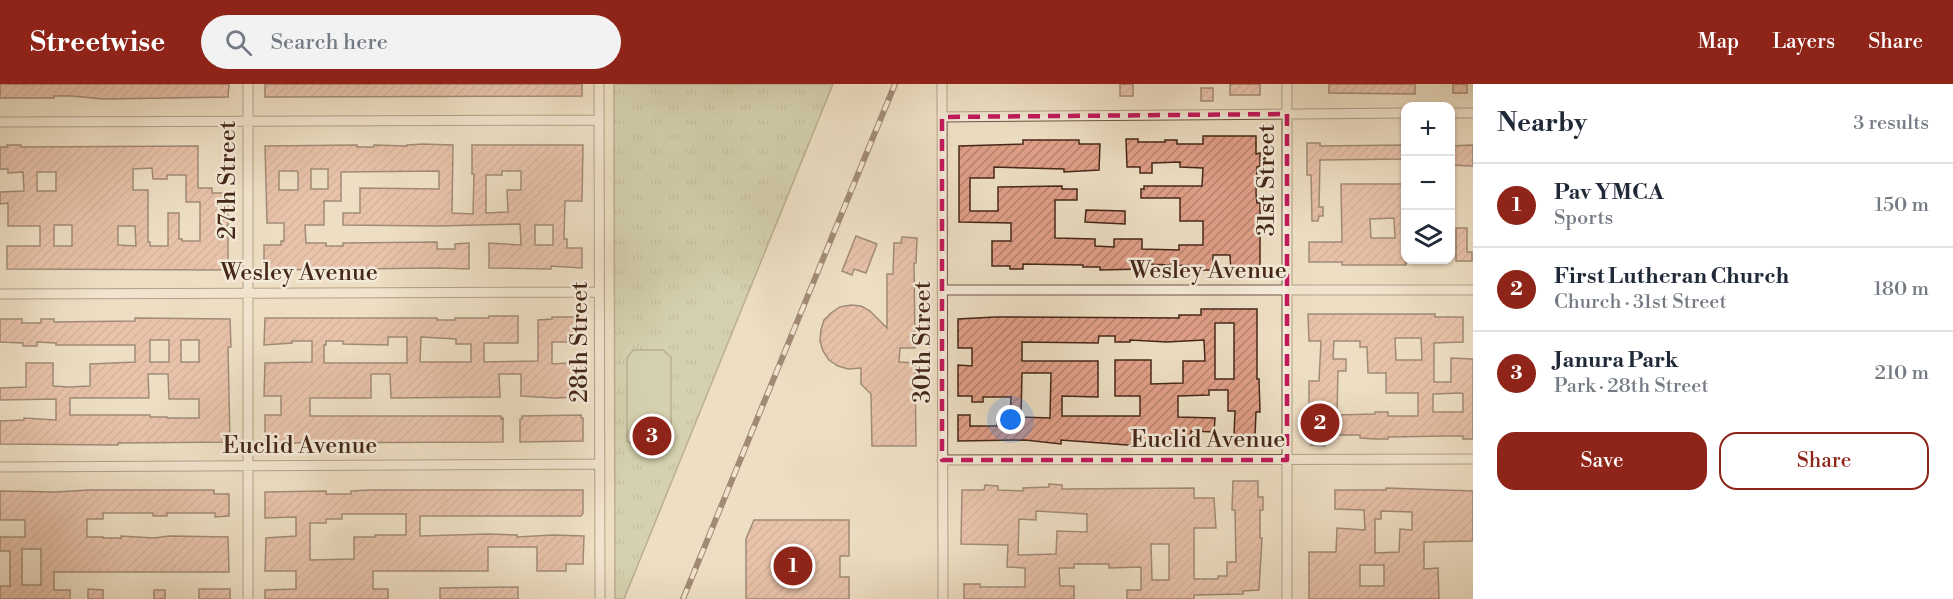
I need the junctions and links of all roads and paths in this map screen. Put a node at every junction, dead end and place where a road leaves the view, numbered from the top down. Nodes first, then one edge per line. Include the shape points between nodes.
1 (248, 84) edge
2 (599, 84) edge
3 (942, 84) edge
4 (1287, 84) edge
5 (1401, 113) edge
6 (1455, 113) edge
7 (1473, 113) edge
8 (1287, 114) junction
9 (942, 117) junction
10 (599, 120) junction
11 (0, 122) edge
12 (248, 122) junction
13 (942, 290) junction
14 (1287, 290) junction
15 (1473, 290) edge
16 (599, 291) junction
17 (248, 293) junction
18 (0, 294) edge
19 (1473, 459) edge
20 (942, 460) junction
21 (1287, 460) junction
22 (600, 464) junction
23 (248, 466) junction
24 (0, 467) edge
25 (248, 599) edge
26 (600, 599) edge
27 (943, 599) edge
28 (1287, 599) edge

1 - 12 street, 27th Street
2 - 10 street, 28th Street
3 - 9 street, 30th Street
4 - 8 street, 31st Street
5 - 8 street
6 - 7 street
8 - 9 street
8 - 14 street, 31st Street
9 - 13 street, 30th Street
10 - 12 street
10 - 16 street, 28th Street
11 - 12 street
12 - 17 street, 27th Street
13 - 14 street, Wesley Avenue
13 - 20 street, 30th Street
14 - 15 street, Wesley Avenue
14 - 21 street, 31st Street
16 - 17 street, Wesley Avenue
16 - 22 street, 28th Street
17 - 18 street, Wesley Avenue
17 - 23 street, 27th Street
19 - 21 street, Euclid Avenue
20 - 21 street, Euclid Avenue
20 - 27 street, 30th Street
21 - 28 street, 31st Street
22 - 23 street, Euclid Avenue
22 - 26 street, 28th Street
23 - 24 street, Euclid Avenue
23 - 25 street, 27th Street

